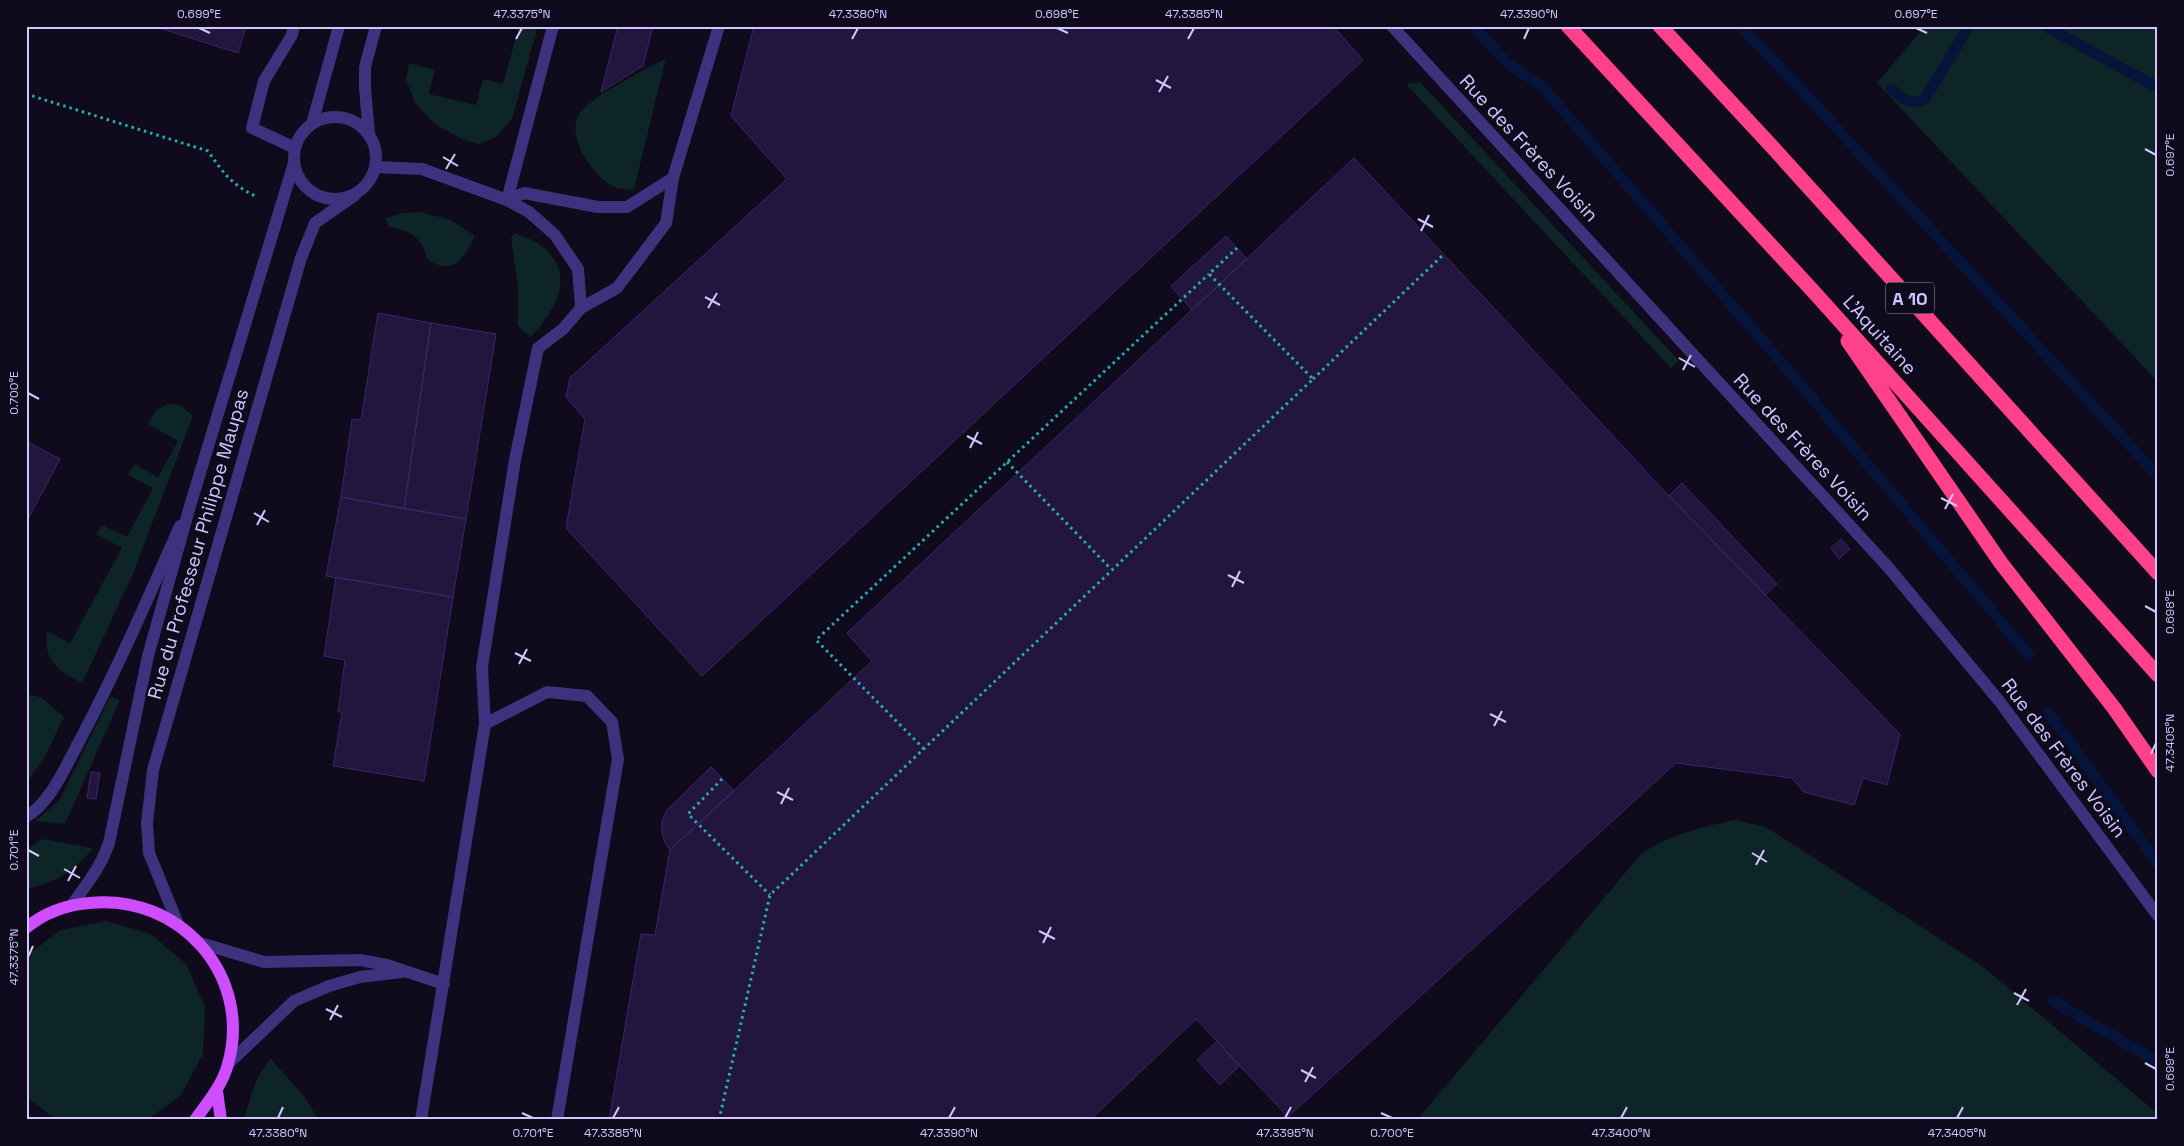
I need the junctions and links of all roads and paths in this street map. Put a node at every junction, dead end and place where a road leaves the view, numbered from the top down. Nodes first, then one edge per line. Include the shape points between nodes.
1 (294, 26) edge
2 (340, 26) edge
3 (376, 26) edge
4 (553, 26) edge
5 (719, 26) edge
6 (1392, 26) edge
7 (1568, 26) edge
8 (1660, 26) edge
9 (26, 94) edge
10 (312, 124) junction
11 (369, 134) junction
12 (295, 148) junction
13 (294, 163) junction
14 (376, 167) junction
15 (674, 178) junction
16 (355, 195) junction
17 (260, 198) dead end
18 (507, 200) junction
19 (1237, 248) dead end
20 (1444, 254) dead end
21 (1209, 274) junction
22 (1813, 291) junction
23 (581, 308) junction
24 (1313, 379) junction
25 (1007, 462) junction
26 (190, 506) junction
27 (1111, 570) junction
28 (2158, 573) edge
29 (2158, 675) edge
30 (485, 724) junction
31 (924, 749) junction
32 (2158, 771) edge
33 (722, 779) dead end
34 (26, 817) edge
35 (770, 895) junction
36 (72, 905) junction
37 (2158, 916) edge
38 (32, 918) edge
39 (178, 924) junction
40 (26, 928) edge
41 (200, 943) junction
42 (404, 972) junction
43 (444, 984) junction
44 (228, 1064) junction
45 (217, 1091) junction
46 (195, 1120) edge
47 (221, 1120) edge
48 (421, 1120) edge
49 (557, 1120) edge
50 (718, 1120) edge

1 - 12 street via 264,81 252,128
2 - 10 street
3 - 11 street via 365,67
4 - 18 street
5 - 15 street
6 - 37 street, Rue des Frères Voisin via 1888,567 2000,702
7 - 22 highway, L'Aquitaine
8 - 28 highway, A 10
9 - 17 path via 208,151 238,188
10 - 11 street via 324,119 342,118 360,125
10 - 12 street via 304,130
11 - 14 street
12 - 13 street
13 - 16 street via 305,187 316,195 342,200
13 - 26 street, Rue du Professeur Philippe Maupas
14 - 16 street via 372,178
14 - 18 street via 422,169
15 - 18 street via 627,207 598,206 524,194
15 - 23 street via 666,223 617,288
16 - 39 street, Rue du Professeur Philippe Maupas via 315,223 300,258 153,770 146,823 150,853
18 - 23 street via 529,212 555,235 578,269
19 - 21 path
20 - 24 path
21 - 24 path
21 - 25 path
22 - 29 highway, L'Aquitaine
22 - 32 highway via 2002,563 2114,708
23 - 30 street via 563,329 538,348 515,460 482,667
24 - 27 path
25 - 27 path
25 - 31 path via 816,640
26 - 34 street, Rue du Professeur Philippe Maupas via 94,714 49,794
26 - 36 street, Rue du Professeur Philippe Maupas via 148,656 109,843 105,856
27 - 31 path
30 - 43 street
30 - 49 street via 547,692 587,696 612,722 618,759
31 - 35 path
33 - 35 path via 688,814
35 - 50 path
36 - 38 main road
36 - 39 main road via 109,901 145,907
38 - 40 main road
39 - 41 main road
41 - 42 street via 264,962 360,960
41 - 44 main road via 218,969 229,1000 232,1032
42 - 43 street
42 - 44 street via 360,977 294,1001
43 - 48 street
44 - 45 main road
45 - 46 main road
45 - 47 main road

